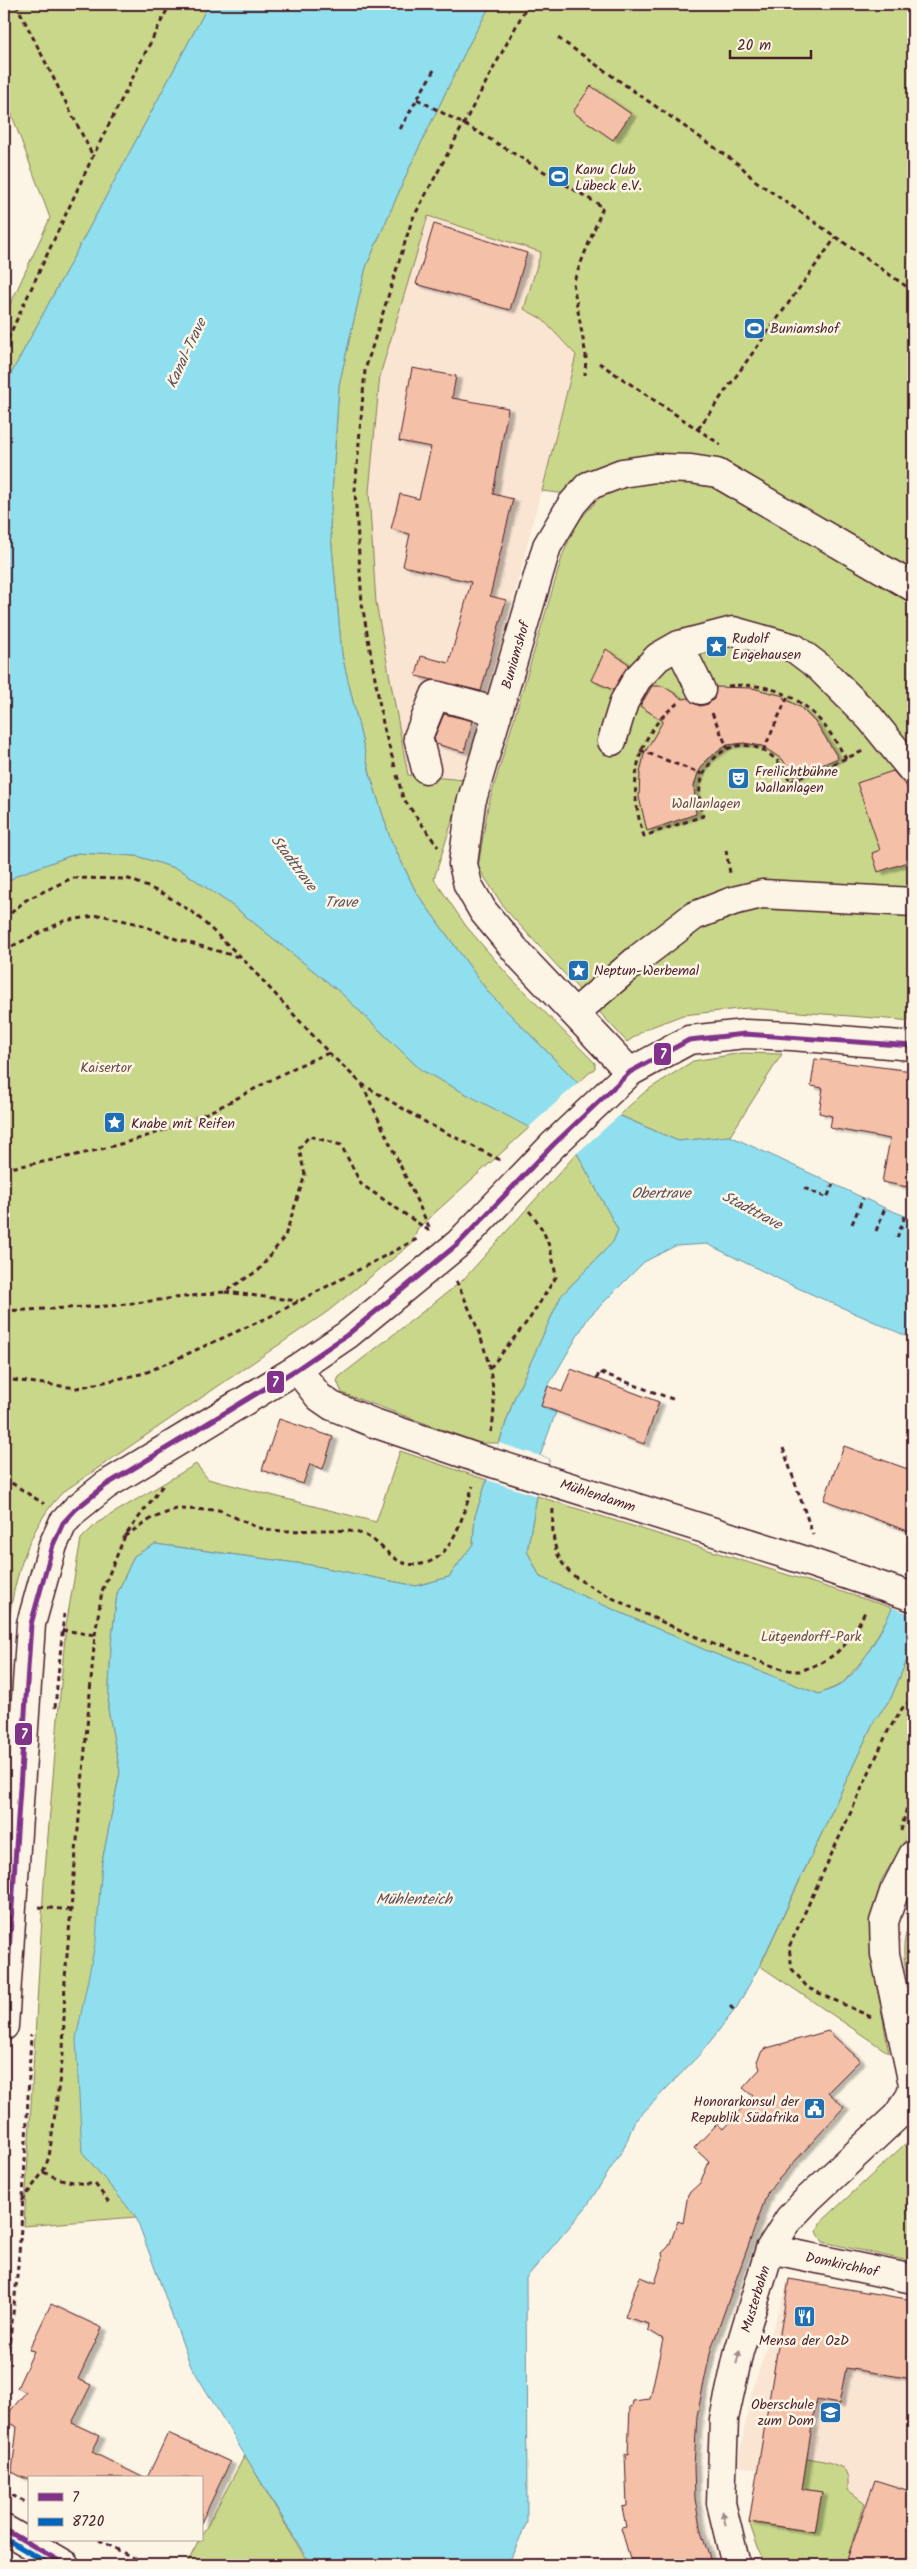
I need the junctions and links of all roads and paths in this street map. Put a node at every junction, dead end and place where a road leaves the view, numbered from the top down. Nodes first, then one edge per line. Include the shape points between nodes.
1 (16, 4) edge
2 (170, 4) edge
3 (528, 4) edge
4 (558, 38) dead end
5 (434, 70) dead end
6 (417, 99) junction
7 (463, 125) junction
8 (400, 129) dead end
9 (93, 156) junction
10 (836, 236) junction
11 (913, 290) edge
12 (4, 347) edge
13 (599, 363) dead end
14 (585, 375) dead end
15 (698, 429) junction
16 (729, 450) dead end
17 (913, 587) edge
18 (679, 644) junction
19 (701, 690) junction
20 (788, 696) junction
21 (498, 712) junction
22 (612, 741) dead end
23 (728, 749) junction
24 (641, 750) junction
25 (763, 750) junction
26 (426, 769) dead end
27 (913, 771) edge
28 (702, 774) junction
29 (443, 854) dead end
30 (913, 902) edge
31 (4, 919) edge
32 (4, 950) edge
33 (242, 958) junction
34 (575, 1013) junction
35 (913, 1046) edge
36 (329, 1053) junction
37 (630, 1072) junction
38 (362, 1084) junction
39 (505, 1162) dead end
40 (4, 1170) edge
41 (833, 1184) dead end
42 (804, 1188) dead end
43 (863, 1198) dead end
44 (522, 1203) dead end
45 (885, 1208) dead end
46 (905, 1216) dead end
47 (852, 1224) dead end
48 (876, 1231) dead end
49 (431, 1232) junction
50 (896, 1238) dead end
51 (453, 1276) dead end
52 (224, 1292) junction
53 (299, 1301) junction
54 (4, 1311) edge
55 (297, 1369) junction
56 (490, 1369) junction
57 (597, 1379) dead end
58 (4, 1380) edge
59 (675, 1400) dead end
60 (783, 1448) dead end
61 (488, 1462) junction
62 (168, 1477) dead end
63 (4, 1478) edge
64 (548, 1480) junction
65 (45, 1504) dead end
66 (814, 1534) dead end
67 (125, 1536) junction
68 (895, 1590) edge
69 (65, 1611) dead end
70 (95, 1635) junction
71 (913, 1702) edge
72 (913, 1855) edge
73 (72, 1910) junction
74 (38, 1917) dead end
75 (730, 2006) dead end
76 (734, 2010) dead end
77 (898, 2018) junction
78 (32, 2025) dead end
79 (4, 2026) edge
80 (912, 2091) edge
81 (43, 2172) junction
82 (22, 2202) junction
83 (111, 2205) dead end
84 (770, 2249) junction
85 (913, 2279) edge
86 (4, 2377) edge
87 (4, 2491) edge
88 (28, 2503) edge
89 (4, 2529) edge
90 (103, 2542) edge
91 (66, 2565) edge
92 (147, 2565) edge
93 (736, 2565) edge

1 - 9 path
2 - 9 path
3 - 7 path
4 - 10 path
5 - 6 path
6 - 7 path
6 - 8 path
7 - 14 path via 604,207 573,283 586,356
7 - 29 path via 412,220 364,370 355,491 362,604 384,729 403,798
9 - 12 path
10 - 11 path
10 - 15 path
13 - 15 path
15 - 16 path
17 - 21 street, Buniamshof via 717,473 656,468 622,473 588,486 572,504 547,546
18 - 19 street
18 - 22 street via 658,657 637,679 624,702
18 - 27 street via 733,631 794,648 843,689
19 - 20 path via 754,685
19 - 23 path
19 - 24 path via 663,716
20 - 25 path
20 - 25 path via 816,714 846,759 790,782 779,763
21 - 26 street via 435,695 418,738
21 - 34 street, Buniamshof via 470,803 464,871 483,911 522,958
23 - 25 path via 744,746
23 - 28 path via 711,761
24 - 28 path
24 - 28 path via 634,786 644,836 703,816 698,793
30 - 34 street via 762,894 733,901 694,916 638,958
31 - 33 path via 26,900 72,878 129,879 164,894 195,914
32 - 33 path via 64,921 101,916 142,925 176,939
33 - 36 path
34 - 37 street, Buniamshof
35 - 37 street via 745,1034 689,1040
36 - 38 path
36 - 40 path via 297,1064 209,1112 112,1147
37 - 55 street via 553,1145 459,1242 347,1335
38 - 39 path via 427,1123
38 - 49 path
41 - 42 path via 827,1198
43 - 47 path
44 - 56 path via 540,1223 552,1251 556,1277 530,1318
45 - 48 path
46 - 50 path
49 - 52 path via 361,1184 341,1145 309,1136 299,1149 305,1175 285,1236 259,1270
49 - 53 path
51 - 56 path
52 - 53 path
52 - 54 path via 110,1306
53 - 58 path via 145,1373 77,1388
55 - 61 street, Mühlendamm via 319,1397 332,1406
55 - 79 street via 106,1485 63,1523 52,1545 32,1624
56 - 61 path via 496,1399
57 - 59 path via 599,1372
60 - 66 path
61 - 64 street, Mühlendamm
61 - 67 path via 448,1548 430,1563 409,1565 372,1538 356,1532 268,1530 219,1510 176,1508 151,1518
62 - 67 path
63 - 65 path
64 - 68 street, Mühlendamm
64 - 68 path via 552,1539 558,1556 573,1574 602,1592 764,1664 799,1671 831,1659 851,1638 866,1610
67 - 70 path via 102,1591
69 - 70 path via 62,1630
70 - 73 path
71 - 77 path via 905,1704 888,1731 789,1947 792,1969 808,1988 879,2020
72 - 77 street, Musterbahn via 894,1892 884,1922 886,1954
73 - 74 path via 39,1907
73 - 81 path via 65,1978 64,2054 49,2157
75 - 76 path
77 - 80 street, Musterbahn
78 - 82 path
80 - 84 street, Musterbahn via 897,2116 789,2219
81 - 82 path
81 - 83 path via 61,2180 95,2184
82 - 86 path
84 - 85 street, Domkirchhof
93 -> 84 street, Musterbahn via 721,2503 724,2419 739,2351
87 - 88 path
89 - 91 street
90 - 92 path

